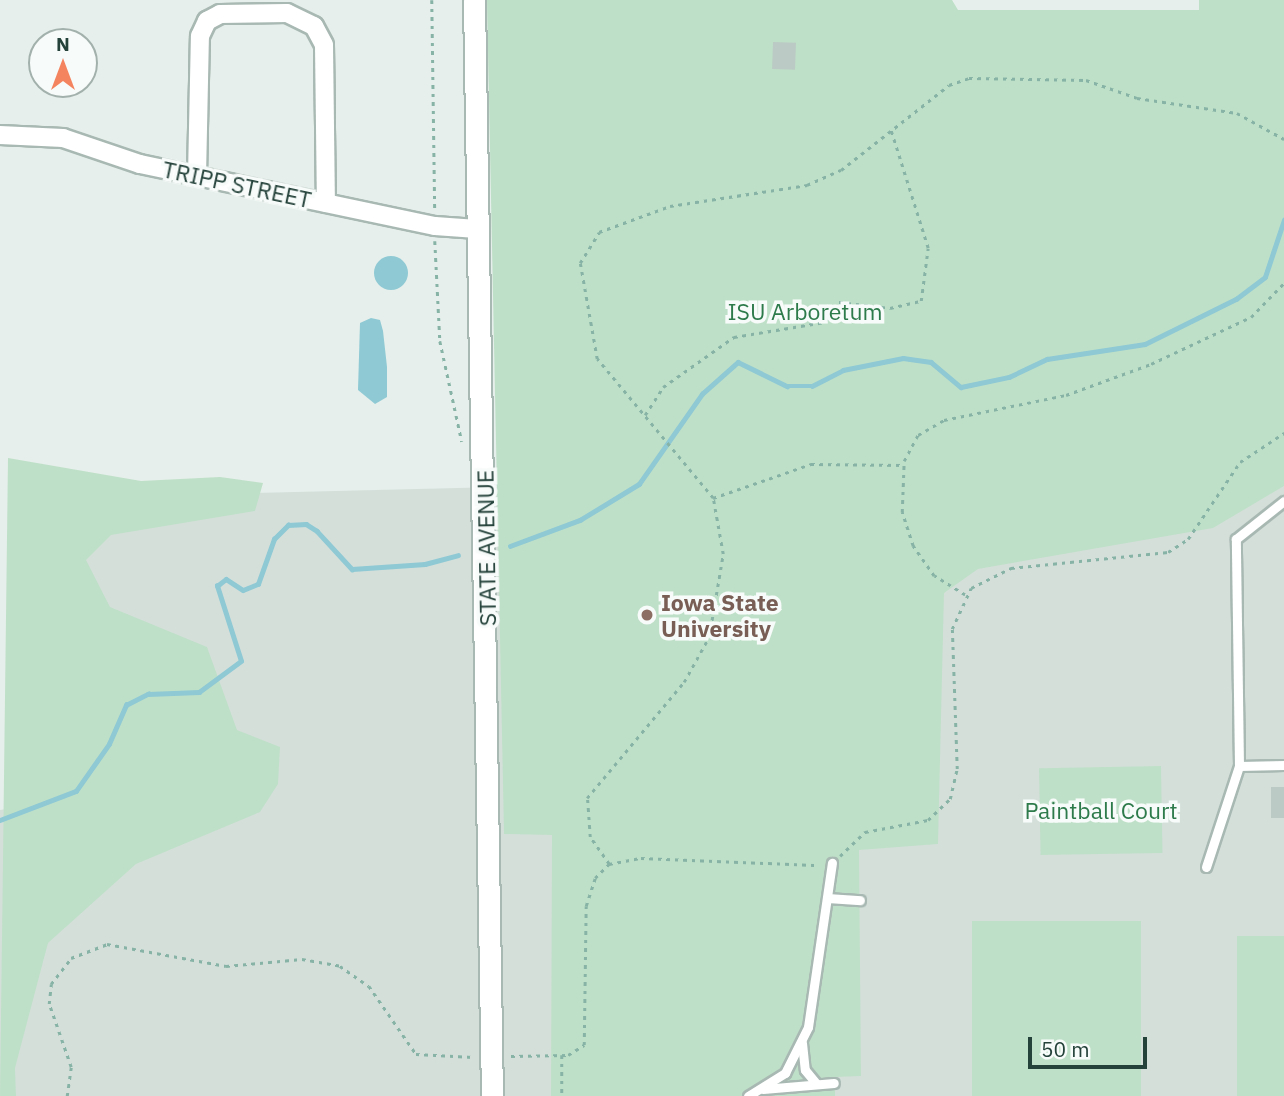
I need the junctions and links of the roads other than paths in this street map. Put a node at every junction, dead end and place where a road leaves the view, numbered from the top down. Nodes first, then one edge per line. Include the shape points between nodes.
1 (474, 0) edge
2 (0, 135) edge
3 (197, 176) junction
4 (326, 203) junction
5 (477, 229) junction
6 (1284, 501) edge
7 (1284, 765) edge
8 (1239, 766) junction
9 (832, 863) road end
10 (1206, 867) dead end
11 (828, 898) junction
12 (860, 900) dead end
13 (802, 1043) junction
14 (816, 1083) junction
15 (834, 1083) dead end
16 (758, 1089) junction
17 (492, 1096) edge
18 (748, 1096) edge

1 - 5 street, STATE AVENUE
2 - 3 street, TRIPP STREET via 71,140
3 - 4 street, TRIPP STREET
3 - 4 street via 200,36 207,21 219,14 287,13 314,26 324,45
4 - 5 street, TRIPP STREET
5 - 17 street, STATE AVENUE
6 - 8 lane via 1236,539
7 - 8 lane
8 - 10 lane
9 - 11 lane
11 - 12 lane
11 - 13 lane
13 - 14 lane via 805,1069
13 - 16 lane via 785,1073
14 - 15 lane
14 - 16 lane
16 - 18 lane

